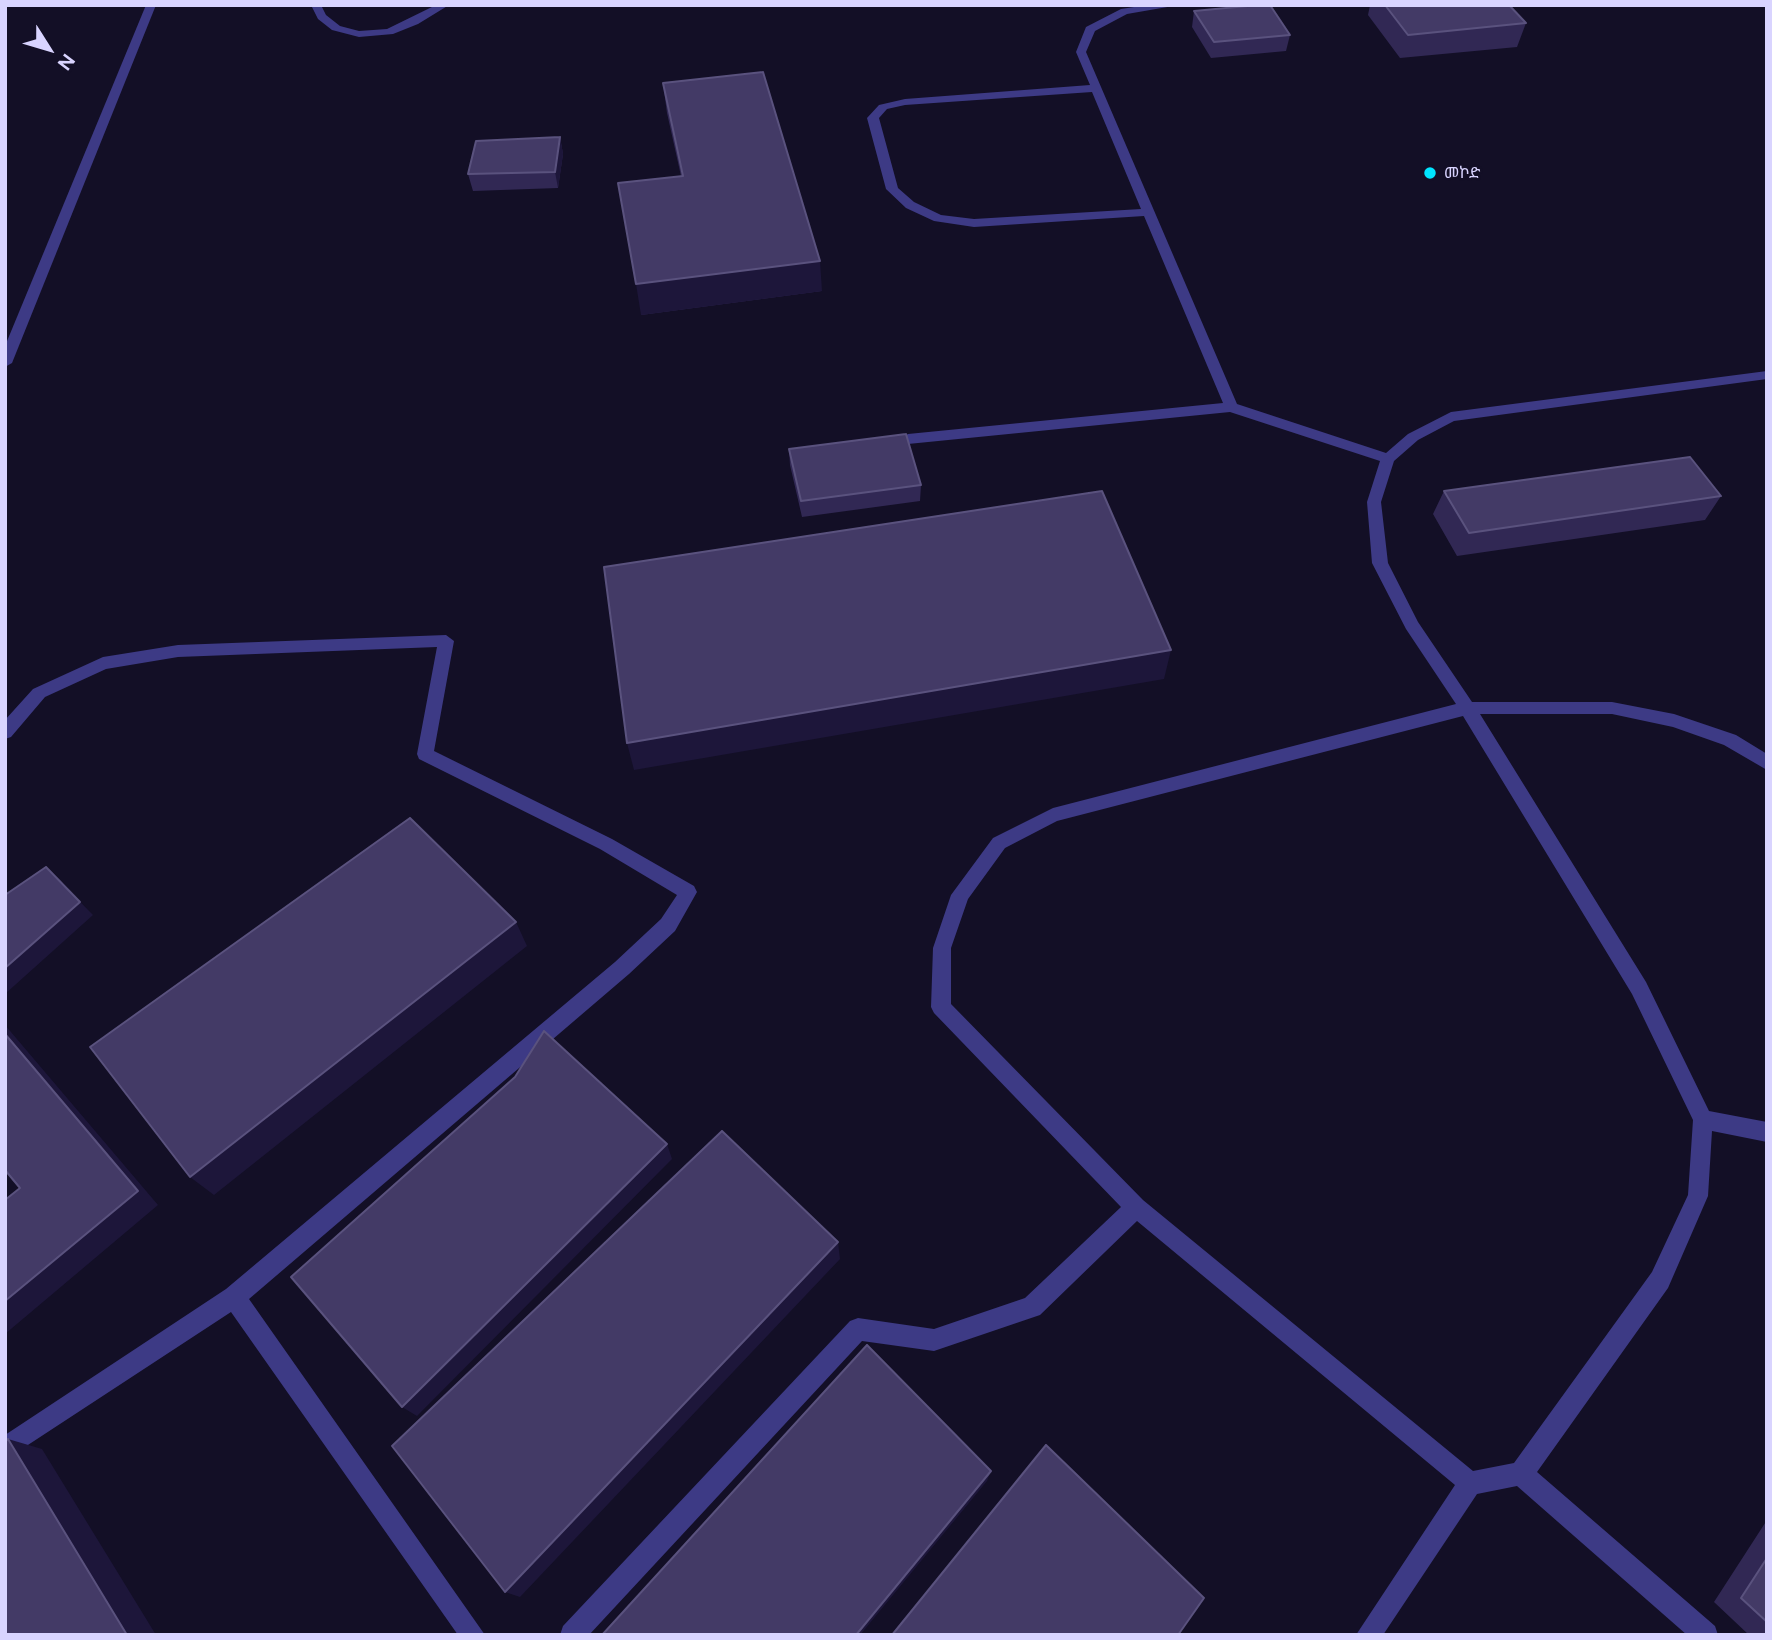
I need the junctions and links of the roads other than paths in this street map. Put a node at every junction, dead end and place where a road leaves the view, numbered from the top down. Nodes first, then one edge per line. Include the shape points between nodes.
1 (151, 5) edge
2 (316, 5) edge
3 (444, 5) edge
4 (1174, 5) edge
5 (1097, 88) junction
6 (1149, 212) junction
7 (5, 363) edge
8 (1767, 375) edge
9 (1231, 407) junction
10 (908, 439) edge
11 (1388, 459) junction
12 (1467, 708) junction
13 (5, 732) edge
14 (1767, 763) edge
15 (1703, 1119) junction
16 (1767, 1132) edge
17 (1136, 1207) junction
18 (234, 1297) junction
19 (5, 1449) edge
20 (1521, 1474) junction
21 (1470, 1483) junction
22 (473, 1635) edge
23 (572, 1635) edge
24 (1368, 1635) edge
25 (1706, 1635) edge

1 - 7 street
2 - 3 street via 336,28 359,34 389,32
4 - 5 street via 1125,11 1090,29 1081,52
5 - 6 street
5 - 6 street via 883,107 873,118 892,189 910,205 938,218 974,223
6 - 9 street
8 - 11 street via 1451,417 1413,437
9 - 10 street
9 - 11 street
11 - 12 street via 1374,502 1380,563 1412,625
12 - 14 street via 1612,708 1674,721 1730,740
12 - 15 street via 1639,988
12 - 17 street via 1053,816 999,843 960,895 943,948 941,1007
13 - 18 street via 39,693 103,663 178,651 446,641 425,754 606,844 688,892 668,925 622,968
15 - 16 street
15 - 20 street via 1698,1195 1661,1280
17 - 21 street
17 - 23 street via 1032,1307 934,1340 858,1329
18 - 19 street
18 - 22 street
20 - 21 street
20 - 25 street
21 - 24 street

